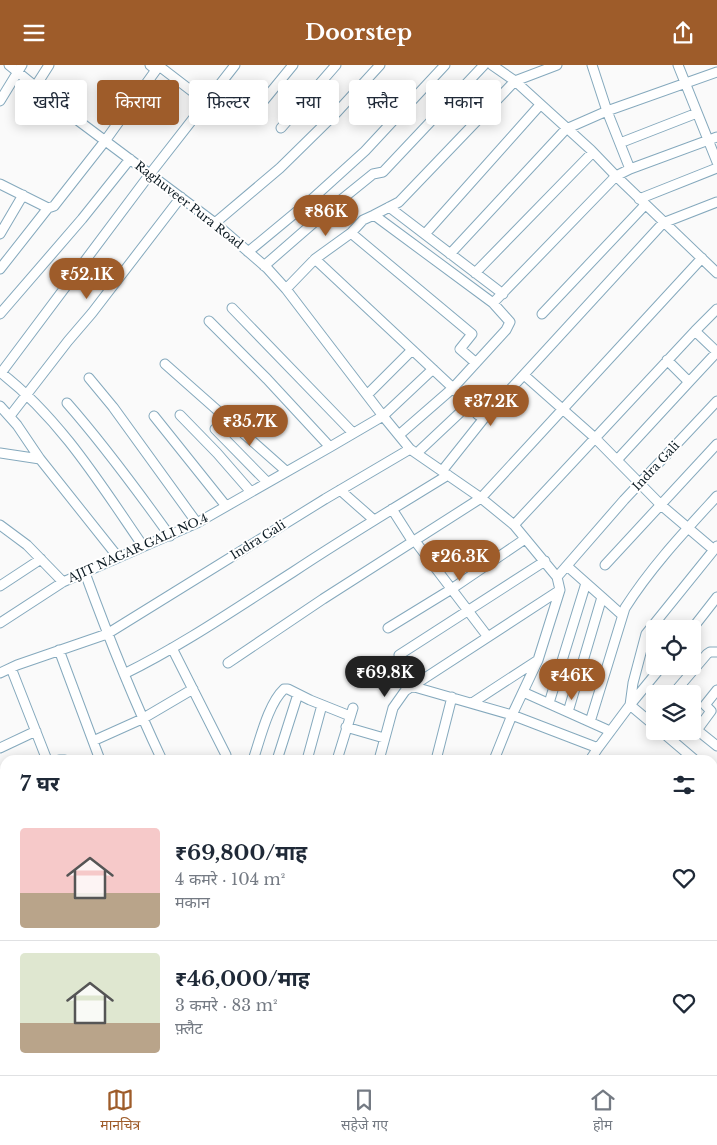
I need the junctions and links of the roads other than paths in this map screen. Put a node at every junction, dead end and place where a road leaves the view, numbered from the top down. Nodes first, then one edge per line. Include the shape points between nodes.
1 (9, 65) edge
2 (49, 65) edge
3 (235, 65) edge
4 (293, 65) edge
5 (336, 65) edge
6 (380, 65) edge
7 (445, 65) edge
8 (484, 65) edge
9 (492, 65) edge
10 (558, 65) edge
11 (592, 65) edge
12 (678, 65) edge
13 (156, 66) edge
14 (19, 69) edge
15 (717, 72) edge
16 (29, 80) edge
17 (39, 80) edge
18 (223, 80) edge
19 (515, 81) junction
20 (686, 84) junction
21 (189, 90) edge
22 (268, 95) edge
23 (0, 101) edge
24 (540, 105) junction
25 (607, 111) junction
26 (697, 113) junction
27 (189, 124) edge
28 (84, 125) edge
29 (281, 128) dead end
30 (566, 129) junction
31 (712, 139) edge
32 (105, 141) junction
33 (620, 143) junction
34 (593, 152) junction
35 (130, 159) junction
36 (717, 162) edge
37 (630, 169) junction
38 (717, 169) edge
39 (150, 174) junction
40 (616, 176) junction
41 (0, 184) edge
42 (23, 195) junction
43 (181, 197) junction
44 (642, 202) junction
45 (717, 202) edge
46 (389, 207) junction
47 (48, 208) junction
48 (374, 215) junction
49 (215, 223) junction
50 (663, 223) junction
51 (351, 233) junction
52 (0, 234) edge
53 (425, 234) junction
54 (248, 252) junction
55 (450, 254) junction
56 (702, 258) junction
57 (315, 259) junction
58 (264, 266) junction
59 (0, 269) edge
60 (716, 271) edge
61 (475, 273) junction
62 (286, 289) junction
63 (503, 294) junction
64 (493, 303) junction
65 (232, 308) dead end
66 (717, 309) edge
67 (0, 314) edge
68 (542, 314) dead end
69 (209, 321) dead end
70 (695, 331) junction
71 (412, 350) junction
72 (717, 352) edge
73 (667, 360) junction
74 (165, 363) dead end
75 (476, 363) junction
76 (433, 369) junction
77 (0, 373) edge
78 (524, 375) junction
79 (89, 378) dead end
80 (689, 382) junction
81 (453, 388) junction
82 (27, 394) junction
83 (367, 395) junction
84 (717, 401) edge
85 (67, 403) dead end
86 (468, 405) junction
87 (0, 406) edge
88 (563, 409) junction
89 (180, 415) dead end
90 (10, 416) junction
91 (154, 416) dead end
92 (383, 416) junction
93 (485, 417) junction
94 (215, 429) dead end
95 (354, 433) junction
96 (399, 435) junction
97 (594, 437) junction
98 (717, 445) edge
99 (330, 447) junction
100 (414, 451) junction
101 (0, 453) edge
102 (40, 459) junction
103 (617, 460) junction
104 (286, 471) junction
105 (445, 473) junction
106 (267, 482) junction
107 (640, 483) junction
108 (340, 489) junction
109 (251, 492) junction
110 (717, 496) edge
111 (480, 498) junction
112 (661, 505) junction
113 (226, 506) junction
114 (392, 509) junction
115 (374, 520) junction
116 (197, 523) junction
117 (514, 525) junction
118 (4, 527) edge
119 (688, 528) junction
120 (0, 536) edge
121 (170, 536) junction
122 (525, 539) junction
123 (414, 542) junction
124 (143, 546) junction
125 (716, 548) edge
126 (118, 557) junction
127 (41, 559) junction
128 (545, 561) junction
129 (605, 565) dead end
130 (567, 566) junction
131 (85, 573) junction
132 (63, 582) junction
133 (559, 582) junction
134 (586, 583) junction
135 (0, 586) edge
136 (450, 590) junction
137 (602, 597) junction
138 (717, 597) edge
139 (466, 611) junction
140 (622, 615) junction
141 (699, 620) edge
142 (0, 623) edge
143 (388, 628) dead end
144 (108, 634) junction
145 (488, 637) junction
146 (172, 648) junction
147 (58, 650) junction
148 (717, 652) edge
149 (399, 655) dead end
150 (538, 660) junction
151 (228, 663) dead end
152 (11, 668) junction
153 (0, 673) edge
154 (124, 675) junction
155 (655, 675) edge
156 (681, 685) edge
157 (411, 686) junction
158 (193, 689) junction
159 (717, 690) edge
160 (523, 692) junction
161 (298, 694) junction
162 (452, 697) junction
163 (472, 703) junction
164 (549, 703) junction
165 (322, 705) junction
166 (630, 705) junction
167 (568, 712) junction
168 (512, 715) junction
169 (646, 716) edge
170 (142, 719) junction
171 (701, 721) edge
172 (590, 722) junction
173 (346, 727) junction
174 (36, 731) junction
175 (610, 731) junction
176 (701, 732) edge
177 (384, 738) junction
178 (672, 740) edge
179 (93, 741) junction
180 (717, 746) edge
181 (0, 748) edge
182 (598, 748) junction
183 (45, 755) edge
184 (98, 755) edge
185 (160, 755) edge
186 (226, 755) dead end
187 (255, 755) edge
188 (279, 755) edge
189 (308, 755) edge
190 (338, 755) edge
191 (380, 755) edge
192 (437, 755) edge
193 (496, 755) edge
194 (593, 755) edge
195 (689, 755) edge

1 - 14 street, Raghuveer Pura Road
2 - 17 street
3 - 18 street
4 - 22 street
5 - 29 street
6 - 49 street via 280,168
7 - 54 street via 365,151
8 - 58 street via 383,172 373,174
9 - 19 street
10 - 19 street
11 - 25 street
12 - 20 street
13 - 21 street
13 - 32 street
14 - 16 street, Raghuveer Pura Road
14 - 23 street
15 - 20 street
19 - 24 street
19 - 46 street via 399,202
20 - 25 street
20 - 26 street
24 - 30 street
24 - 53 street
25 - 30 street
25 - 33 street
26 - 31 street
26 - 33 street
27 - 39 street
28 - 32 street, Raghuveer Pura Road
30 - 34 street
30 - 55 street
31 - 36 street
31 - 37 street
32 - 35 street, Raghuveer Pura Road
32 - 47 street via 54,206
33 - 37 street
34 - 40 street
34 - 61 street
35 - 39 street, Raghuveer Pura Road
35 - 67 street
37 - 40 street
38 - 44 street
39 - 43 street, Raghuveer Pura Road
39 - 77 street
40 - 44 street
40 - 63 street
41 - 42 street
42 - 47 street
42 - 52 street
43 - 49 street, Raghuveer Pura Road
43 - 82 street
44 - 50 street
44 - 68 street
45 - 50 street
46 - 48 street
46 - 53 street
47 - 59 street
48 - 51 street via 363,220
48 - 64 street
49 - 54 street, Raghuveer Pura Road
50 - 56 street
50 - 78 street
51 - 57 street
51 - 75 street via 472,334 460,349
53 - 55 street
54 - 58 street, Raghuveer Pura Road
55 - 61 street
56 - 60 street
56 - 88 street
57 - 62 street
57 - 71 street
58 - 62 street, Raghuveer Pura Road
61 - 63 street
62 - 83 street, Raghuveer Pura Road
63 - 64 street
64 - 75 street via 510,322
65 - 95 street
66 - 70 street
69 - 99 street
70 - 72 street
70 - 73 street
71 - 76 street
71 - 83 street
72 - 80 street
73 - 80 street
73 - 97 street
74 - 104 street
75 - 81 street
76 - 81 street
76 - 92 street, AJIT NAGAR GALI NO.4
77 - 82 street
78 - 88 street
78 - 93 street
79 - 116 street
80 - 103 street
81 - 86 street
81 - 96 street
82 - 90 street
82 - 124 street via 75,449
83 - 92 street, Raghuveer Pura Road
84 - 107 street, Indra Gali
85 - 121 street via 135,486
86 - 93 street
86 - 100 street, Indra Gali
87 - 90 street
88 - 97 street
88 - 111 street
89 - 109 street
90 - 102 street
91 - 113 street
92 - 95 street, AJIT NAGAR GALI NO.4
92 - 96 street
93 - 105 street
94 - 106 street
95 - 99 street, AJIT NAGAR GALI NO.4
96 - 100 street
97 - 103 street
97 - 117 street
98 - 112 street
99 - 104 street, AJIT NAGAR GALI NO.4
100 - 105 street
100 - 108 street, Indra Gali
101 - 102 street
102 - 126 street
103 - 107 street
104 - 106 street, AJIT NAGAR GALI NO.4
105 - 111 street
105 - 114 street
106 - 109 street, AJIT NAGAR GALI NO.4
107 - 112 street
107 - 130 street, Indra Gali
108 - 115 street
108 - 144 street, Indra Gali
109 - 113 street, AJIT NAGAR GALI NO.4
110 - 119 street
111 - 117 street
111 - 123 street
112 - 119 street
112 - 129 street
113 - 116 street, AJIT NAGAR GALI NO.4
114 - 115 street
114 - 123 street
115 - 146 street
116 - 121 street, AJIT NAGAR GALI NO.4
117 - 122 street
118 - 120 street
118 - 127 street
119 - 125 street
119 - 140 street via 632,596
121 - 124 street, AJIT NAGAR GALI NO.4
122 - 128 street
122 - 136 street
123 - 136 street
123 - 151 street
124 - 126 street, AJIT NAGAR GALI NO.4
125 - 166 street via 646,634
126 - 131 street, AJIT NAGAR GALI NO.4
127 - 132 street
127 - 135 street
128 - 133 street
128 - 139 street
130 - 133 street, Indra Gali
130 - 134 street
131 - 132 street, AJIT NAGAR GALI NO.4
131 - 144 street
132 - 142 street, AJIT NAGAR GALI NO.4
133 - 145 street
133 - 150 street
134 - 137 street
134 - 164 street
136 - 139 street
136 - 143 street
137 - 140 street
137 - 167 street
138 - 141 street
139 - 145 street
139 - 149 street
140 - 172 street
144 - 147 street, Indra Gali
144 - 154 street
145 - 157 street
146 - 154 street
146 - 158 street
147 - 152 street, Indra Gali
147 - 179 street
148 - 156 street via 707,654
150 - 160 street
150 - 163 street
152 - 153 street, Indra Gali
152 - 174 street
154 - 170 street
155 - 166 street
157 - 162 street
157 - 177 street via 393,708
158 - 170 street
158 - 186 street
159 - 171 street via 705,705 711,711
160 - 164 street
160 - 168 street
161 - 165 street
161 - 187 street via 288,689 279,693
161 - 188 street
162 - 163 street
162 - 192 street
163 - 168 street
164 - 167 street
165 - 173 street via 351,712
165 - 189 street
166 - 169 street
166 - 175 street
167 - 172 street
168 - 182 street
168 - 193 street
170 - 179 street
170 - 185 street
172 - 175 street
173 - 177 street
173 - 190 street
174 - 181 street
174 - 183 street
175 - 182 street
176 - 180 street
177 - 191 street
178 - 195 street
179 - 184 street
182 - 194 street

